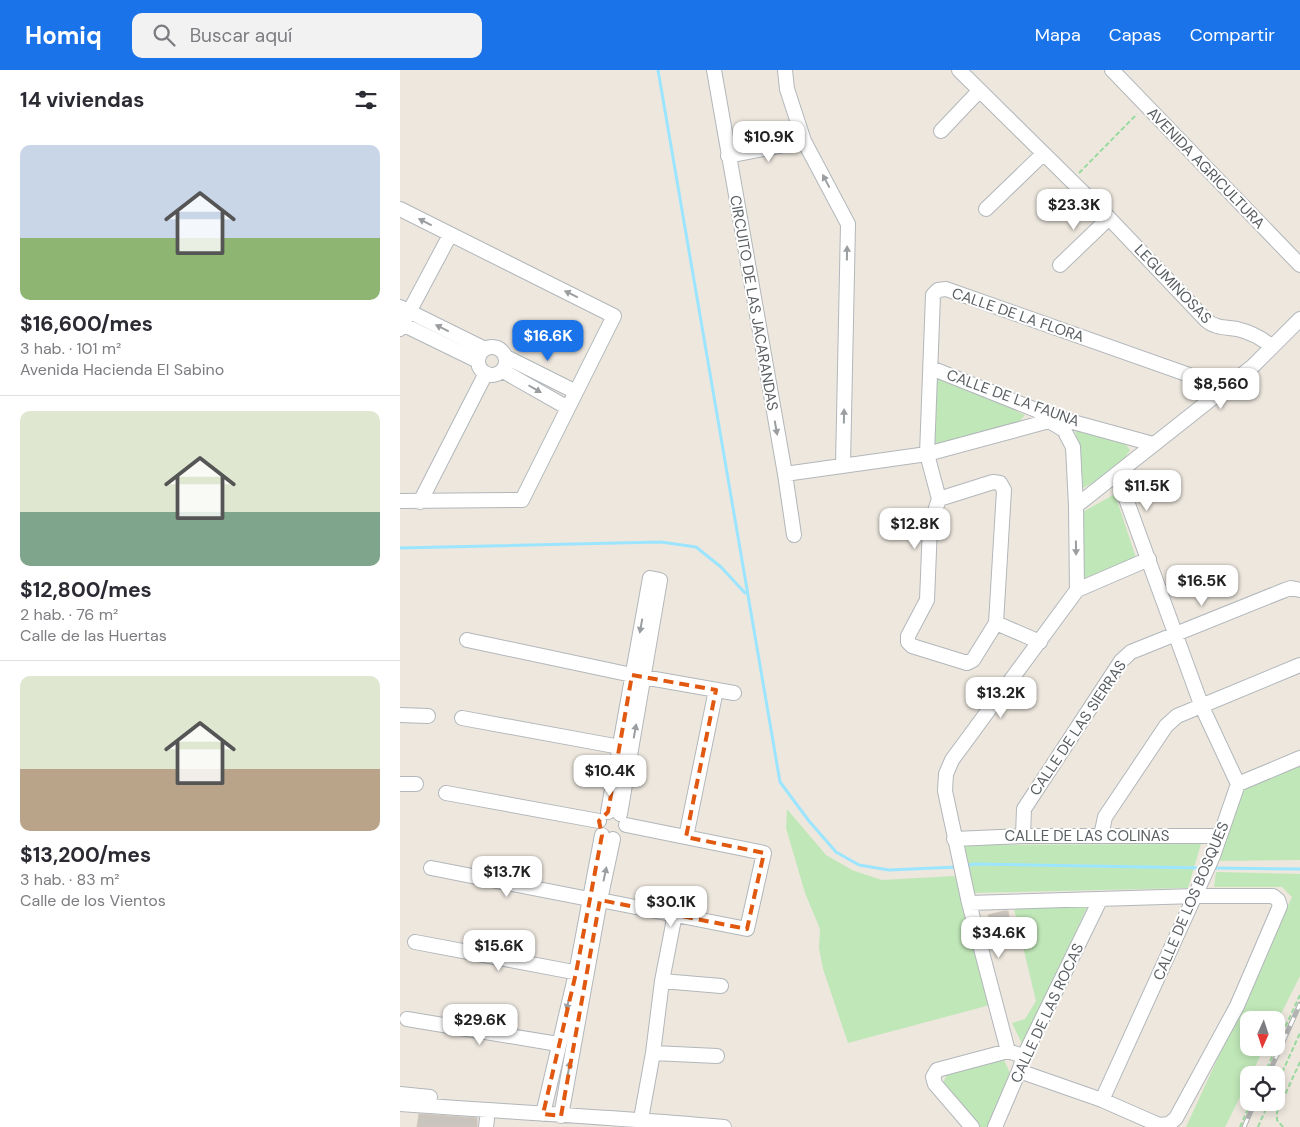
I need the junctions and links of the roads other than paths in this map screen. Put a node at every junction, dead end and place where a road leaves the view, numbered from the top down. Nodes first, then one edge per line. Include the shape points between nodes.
1 (714, 70) edge
2 (784, 70) edge
3 (959, 70) edge
4 (1112, 70) edge
5 (979, 91) junction
6 (941, 131) dead end
7 (804, 141) junction
8 (1043, 154) junction
9 (728, 156) junction
10 (400, 209) edge
11 (986, 209) dead end
12 (1109, 218) junction
13 (450, 235) junction
14 (1060, 265) dead end
15 (1300, 265) edge
16 (402, 319) edge
17 (1300, 319) edge
18 (1272, 348) junction
19 (483, 361) junction
20 (504, 364) junction
21 (931, 368) junction
22 (1226, 388) junction
23 (576, 392) junction
24 (568, 408) junction
25 (1050, 418) junction
26 (1153, 444) junction
27 (927, 454) junction
28 (843, 464) junction
29 (785, 474) junction
30 (1117, 474) junction
31 (939, 498) junction
32 (400, 501) edge
33 (420, 502) junction
34 (1076, 506) junction
35 (794, 535) dead end
36 (1149, 559) junction
37 (1076, 590) junction
38 (1300, 590) edge
39 (996, 623) junction
40 (1175, 634) junction
41 (467, 640) dead end
42 (1040, 642) junction
43 (1300, 666) edge
44 (638, 676) junction
45 (716, 690) junction
46 (734, 693) dead end
47 (1202, 707) junction
48 (400, 715) edge
49 (428, 716) dead end
50 (462, 718) dead end
51 (620, 747) junction
52 (1300, 758) edge
53 (400, 784) edge
54 (416, 784) dead end
55 (1238, 784) junction
56 (446, 794) dead end
57 (613, 818) junction
58 (1023, 836) junction
59 (1101, 836) junction
60 (1220, 836) junction
61 (607, 837) junction
62 (686, 837) junction
63 (954, 839) junction
64 (431, 868) dead end
65 (1196, 896) junction
66 (594, 900) junction
67 (1100, 900) junction
68 (969, 903) junction
69 (675, 914) junction
70 (416, 942) dead end
71 (581, 973) junction
72 (662, 981) junction
73 (721, 986) dead end
74 (406, 1019) dead end
75 (558, 1044) junction
76 (1008, 1051) junction
77 (653, 1053) junction
78 (717, 1056) dead end
79 (1024, 1056) junction
80 (1020, 1072) junction
81 (400, 1094) edge
82 (1102, 1100) junction
83 (400, 1104) edge
84 (542, 1114) junction
85 (561, 1116) junction
86 (641, 1119) junction
87 (602, 1122) edge
88 (724, 1127) edge
89 (972, 1127) edge
90 (996, 1127) edge

1 - 9 street, CIRCUITO DE LAS JACARANDAS
2 - 7 street
3 - 5 street, LEGUMINOSAS
4 - 15 street, AVENIDA AGRICULTURA
5 - 6 street
5 - 8 street, LEGUMINOSAS
7 - 9 street
28 -> 7 street via 848,224
8 - 11 street
8 - 12 street, LEGUMINOSAS
9 -> 29 street, CIRCUITO DE LAS JACARANDAS
13 -> 10 street
12 - 14 street
12 - 18 street, LEGUMINOSAS via 1212,325 1246,332 1263,339
13 - 16 street
23 -> 13 street via 614,316
16 - 19 street
17 - 18 street
18 - 22 street
19 - 20 street via 495,374
19 - 20 street via 492,347 499,348
19 - 33 street
20 - 23 street
20 -> 24 street
21 - 22 street, CALLE DE LA FLORA via 933,295 946,289
21 - 25 street, CALLE DE LA FAUNA
21 - 27 street, CALLE DE LA FLORA
22 - 26 street
23 - 24 street
24 - 33 street via 522,500
25 - 26 street, CALLE DE LA FAUNA
25 - 27 street
25 - 34 street via 1064,430 1073,446
26 - 30 street
27 - 28 street
27 - 31 street, CALLE DE LA FLORA
28 - 29 street
29 - 35 street, CIRCUITO DE LAS JACARANDAS
30 - 34 street
30 - 36 street
31 - 39 street via 993,482 1004,490
31 - 39 street via 930,526 926,600 908,642 967,664 973,660
32 - 33 street
34 -> 37 street
36 - 37 street
36 - 40 street
37 - 42 street
38 - 40 street, CALLE DE LAS SIERRAS via 1291,588
39 - 42 street
40 - 47 street
40 - 58 street, CALLE DE LAS SIERRAS via 1131,652 1121,661 1024,809
41 - 44 street
42 - 63 street via 952,760 946,774 945,792
43 - 47 street
44 -> 44 street via 660,580 650,578
44 - 45 street
44 - 51 street
57 -> 44 street
45 - 46 street
45 - 62 street
47 - 55 street
47 - 59 street via 1177,716 1166,726 1105,817
48 - 49 street
50 - 51 street
51 - 57 street
52 - 55 street
53 - 54 street
55 - 60 street, CALLE DE LOS BOSQUES
56 - 57 street
57 - 61 street via 599,831
57 - 61 street via 625,829 621,836
57 - 62 street
58 - 59 street, CALLE DE LAS COLINAS
58 - 63 street, CALLE DE LAS COLINAS
59 - 60 street, CALLE DE LAS COLINAS
60 - 65 street, CALLE DE LOS BOSQUES
61 - 66 street
62 - 69 street via 764,852 747,929
63 - 68 street
64 - 66 street
65 - 67 street
65 - 82 street, CALLE DE LOS BOSQUES
65 - 82 street via 1272,896 1280,906 1237,1006 1176,1118 1169,1124 1159,1125
66 - 69 street
66 - 71 street
67 - 68 street
67 - 79 street, CALLE DE LAS ROCAS
68 - 76 street
69 - 72 street
70 - 71 street
71 -> 75 street
85 -> 71 street
72 - 73 street
72 - 77 street
74 - 75 street
75 - 84 street
76 - 79 street
76 - 89 street via 937,1070 933,1077 935,1084
77 - 78 street
77 - 86 street
79 - 80 street, CALLE DE LAS ROCAS
80 - 82 street
80 - 90 street, CALLE DE LAS ROCAS
81 - 84 street via 538,1109
83 - 84 street
84 - 85 street
85 - 87 street
86 - 87 street
86 - 88 street

